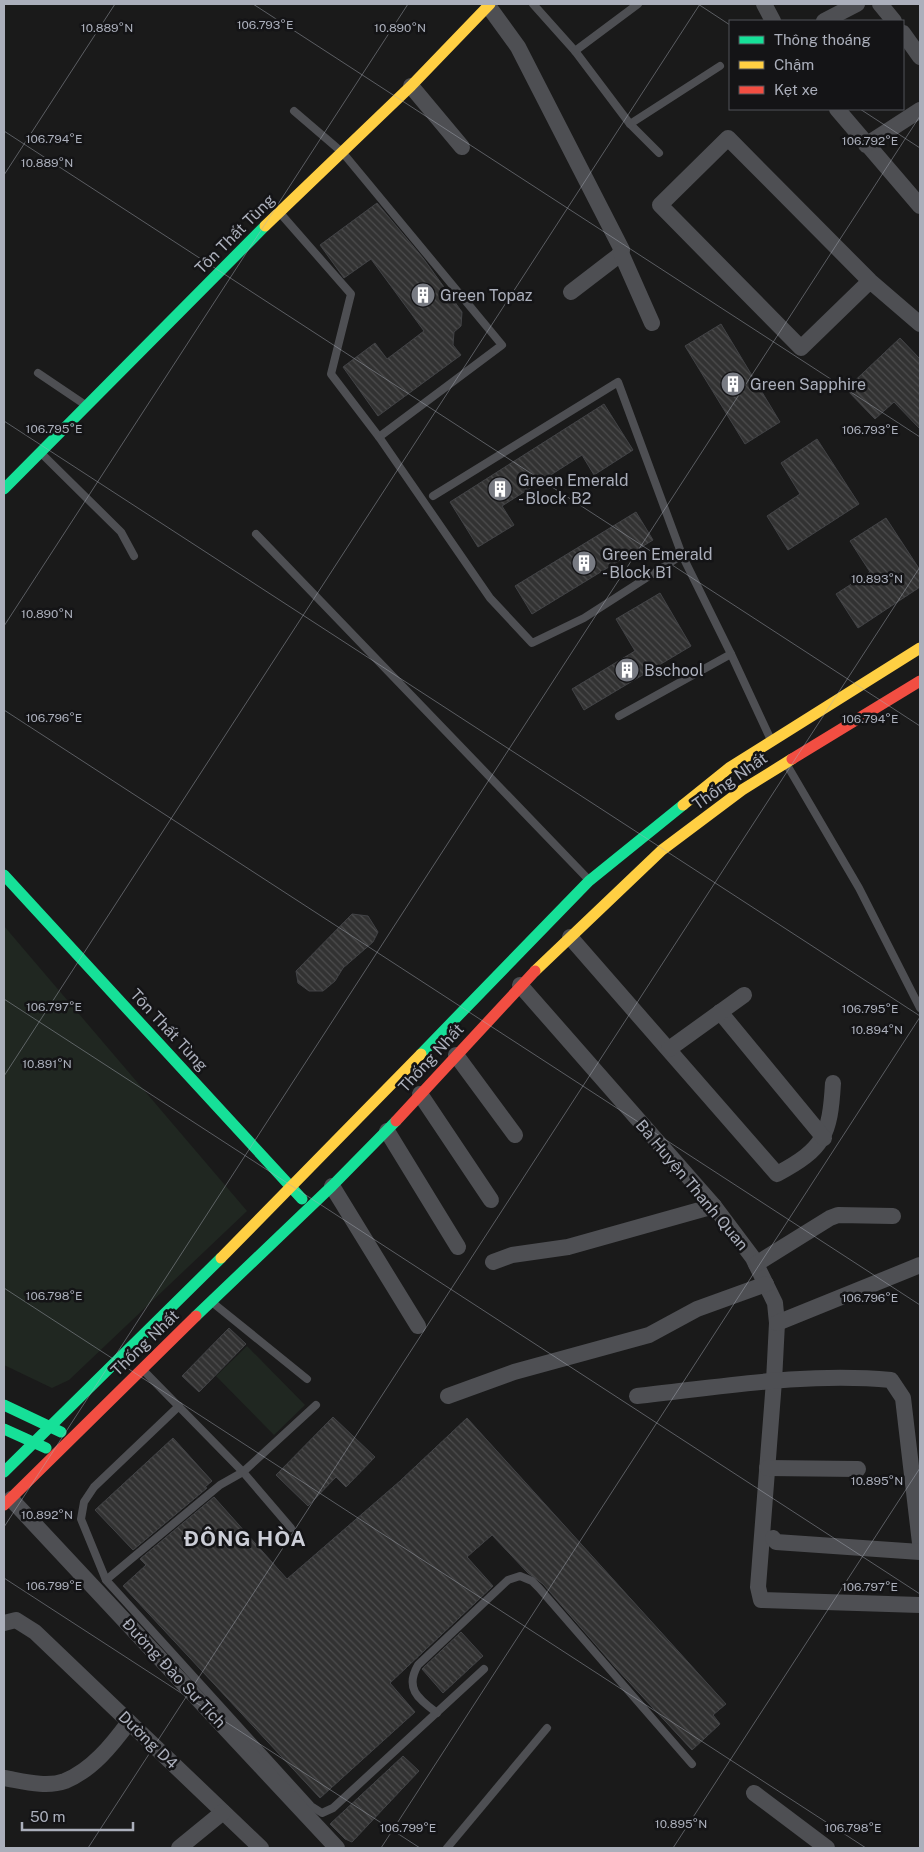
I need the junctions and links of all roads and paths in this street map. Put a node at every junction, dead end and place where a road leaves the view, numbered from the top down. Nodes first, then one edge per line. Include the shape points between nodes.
1 (533, 4) edge
2 (638, 4) edge
3 (764, 4) edge
4 (857, 4) edge
5 (880, 4) edge
6 (489, 6) edge
7 (772, 20) edge
8 (826, 20) edge
9 (893, 20) edge
10 (904, 35) edge
11 (575, 51) junction
12 (920, 57) edge
13 (720, 66) dead end
14 (411, 86) junction
15 (838, 110) edge
16 (920, 110) edge
17 (294, 112) dead end
18 (630, 124) junction
19 (866, 145) junction
20 (462, 147) dead end
21 (343, 153) junction
22 (659, 153) dead end
23 (920, 206) edge
24 (279, 212) junction
25 (621, 253) junction
26 (870, 281) junction
27 (571, 292) dead end
28 (652, 323) dead end
29 (920, 324) edge
30 (38, 373) dead end
31 (88, 406) junction
32 (379, 437) junction
33 (40, 452) junction
34 (4, 489) edge
35 (433, 496) dead end
36 (256, 534) dead end
37 (682, 555) junction
38 (134, 556) dead end
39 (920, 648) edge
40 (731, 654) junction
41 (920, 681) edge
42 (620, 716) dead end
43 (771, 740) junction
44 (786, 763) junction
45 (4, 876) edge
46 (589, 881) junction
47 (570, 937) junction
48 (520, 985) junction
49 (744, 995) dead end
50 (920, 1008) edge
51 (720, 1012) junction
52 (668, 1049) junction
53 (456, 1055) junction
54 (833, 1083) dead end
55 (420, 1094) junction
56 (387, 1131) junction
57 (515, 1135) dead end
58 (824, 1138) junction
59 (332, 1186) junction
60 (292, 1188) junction
61 (491, 1200) dead end
62 (714, 1206) junction
63 (309, 1207) junction
64 (893, 1216) dead end
65 (458, 1247) dead end
66 (493, 1262) dead end
67 (756, 1264) junction
68 (920, 1264) edge
69 (766, 1284) junction
70 (212, 1302) junction
71 (777, 1323) junction
72 (418, 1326) dead end
73 (141, 1368) junction
74 (307, 1379) dead end
75 (774, 1381) junction
76 (448, 1396) dead end
77 (638, 1396) dead end
78 (4, 1405) edge
79 (316, 1405) dead end
80 (179, 1406) junction
81 (49, 1427) junction
82 (4, 1429) edge
83 (72, 1438) junction
84 (33, 1443) junction
85 (56, 1453) junction
86 (767, 1468) junction
87 (858, 1469) dead end
88 (4, 1472) edge
89 (243, 1472) junction
90 (7, 1502) edge
91 (291, 1528) dead end
92 (767, 1538) junction
93 (920, 1543) edge
94 (920, 1552) edge
95 (106, 1580) junction
96 (920, 1605) edge
97 (4, 1623) edge
98 (484, 1669) dead end
99 (437, 1713) junction
100 (129, 1722) junction
101 (547, 1728) dead end
102 (692, 1764) dead end
103 (4, 1778) edge
104 (754, 1793) dead end
105 (223, 1812) junction
106 (179, 1848) edge
107 (262, 1848) edge
108 (337, 1848) edge
109 (447, 1848) edge
110 (827, 1848) edge

1 - 11 lane
2 - 11 lane
3 - 7 street
4 - 8 street
5 - 9 street
6 - 14 main road, Tôn Thất Tùng
6 - 25 street via 518,47
10 - 12 street
11 - 18 lane
13 - 18 lane
14 - 20 street
14 - 21 main road, Tôn Thất Tùng
15 - 19 street
16 - 19 street
17 - 21 lane
18 - 22 lane
19 - 23 street
21 - 24 main road, Tôn Thất Tùng
21 - 32 lane via 502,345
24 - 31 main road, Tôn Thất Tùng
24 - 32 lane via 351,294 331,374
25 - 27 street
25 - 28 street
26 - 26 street via 728,138 660,205 801,348
26 - 29 street
30 - 31 lane
31 - 33 main road, Tôn Thất Tùng
32 - 37 lane via 490,598 532,643 584,618
33 - 34 main road, Tôn Thất Tùng
33 - 38 lane via 121,532
35 - 37 lane via 618,382
36 - 46 lane
37 - 40 lane
39 - 43 main road, Thống Nhất
40 - 42 lane
40 - 43 lane
41 - 44 main road, Thống Nhất
43 - 46 main road, Thống Nhất via 729,768
44 - 47 main road, Thống Nhất via 742,790 662,850
44 - 50 lane via 859,888
45 - 60 main road, Tôn Thất Tùng
46 - 60 main road, Thống Nhất
47 - 48 main road, Thống Nhất
47 - 52 street
48 - 53 main road, Thống Nhất
48 - 62 street, Bà Huyện Thanh Quan
49 - 51 street
51 - 52 street
51 - 58 street
52 - 58 street via 777,1174
53 - 55 main road, Thống Nhất
53 - 57 street
54 - 58 street
55 - 56 main road, Thống Nhất
55 - 61 street
56 - 59 main road, Thống Nhất
56 - 65 street
59 - 63 main road, Thống Nhất
59 - 72 street
60 - 63 main road, Tôn Thất Tùng
60 - 81 main road, Thống Nhất
62 - 66 street via 568,1247 512,1255
62 - 67 street, Bà Huyện Thanh Quan
63 - 70 main road, Thống Nhất
64 - 67 street via 830,1218
67 - 69 street, Bà Huyện Thanh Quan
68 - 71 street
69 - 71 street, Bà Huyện Thanh Quan via 775,1303
69 - 76 street via 697,1309 648,1335 514,1372
70 - 73 main road, Thống Nhất
70 - 74 lane
71 - 75 street, Bà Huyện Thanh Quan
73 - 80 lane
73 - 83 main road, Thống Nhất
75 - 77 street
75 - 86 street, Bà Huyện Thanh Quan
75 - 93 street via 867,1378 891,1380 895,1384 903,1398
78 - 81 main road
79 - 89 lane
80 - 89 lane
80 - 95 lane via 94,1487 84,1502 81,1518
81 - 83 main road
81 - 84 main road, Thống Nhất
82 - 84 main road
83 - 85 main road, Thống Nhất
84 - 85 main road
84 - 88 main road, Thống Nhất
85 - 90 main road, Thống Nhất
86 - 87 street
86 - 92 street, Bà Huyện Thanh Quan
89 - 91 lane
89 - 95 lane via 220,1485
90 - 108 street, Đường Đào Sư Tích
92 - 94 street via 776,1542
92 - 96 street, Bà Huyện Thanh Quan via 758,1587 761,1600
95 - 99 lane via 312,1806 322,1812 333,1808
97 - 100 street, Dường D4 via 16,1620 35,1632
98 - 99 lane
99 - 102 lane via 418,1698 413,1687 412,1676 418,1665 508,1580 520,1576 539,1588
100 - 103 street via 109,1748 87,1768 64,1782 36,1784
100 - 105 street, Dường D4
101 - 109 lane
104 - 110 street
105 - 106 street
105 - 107 street, Dường D4

